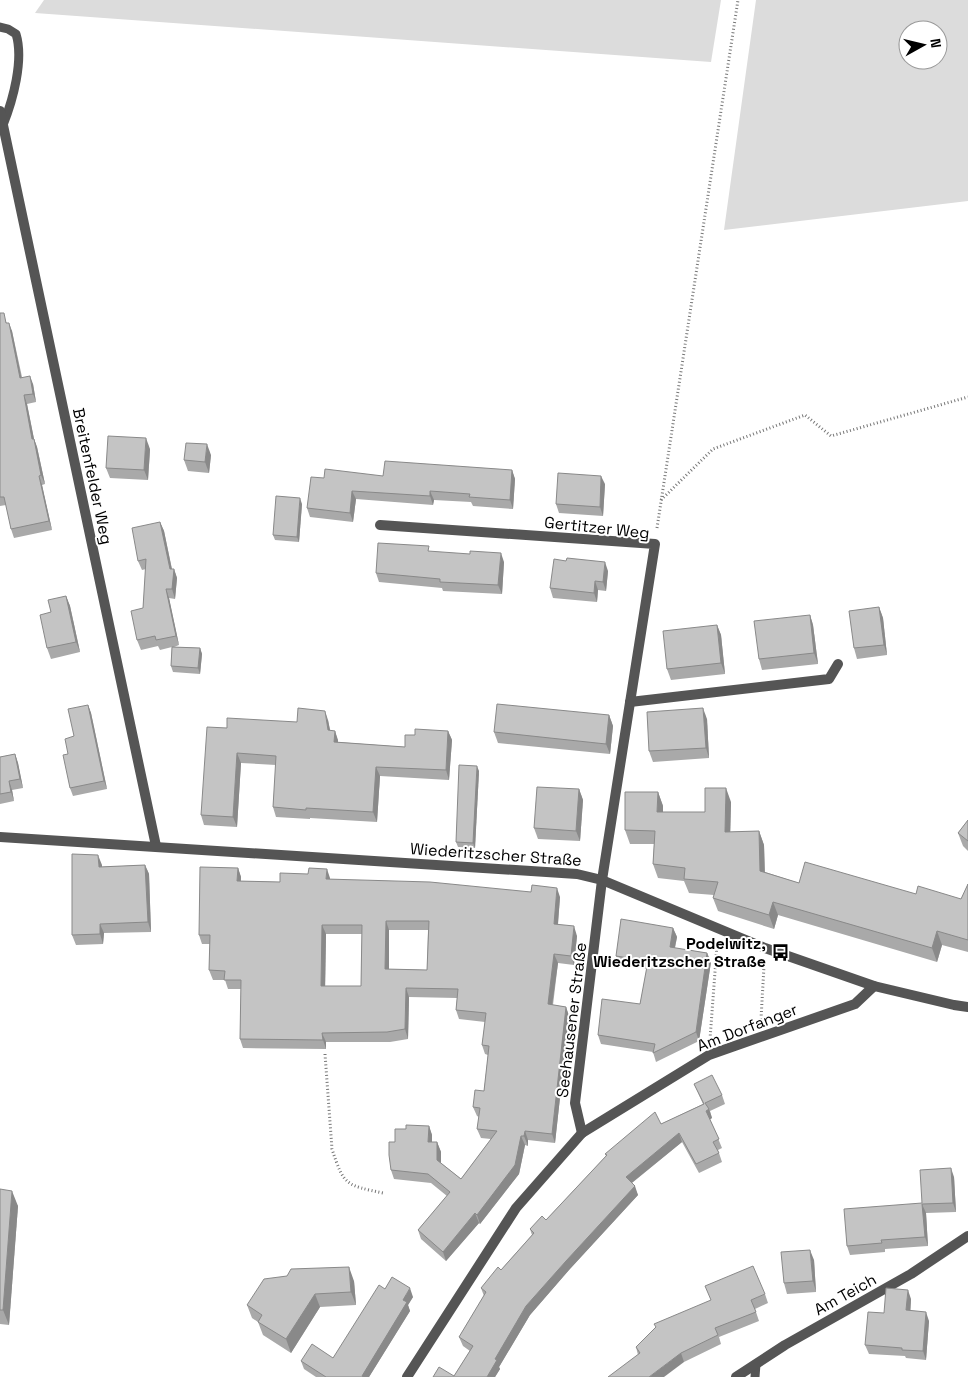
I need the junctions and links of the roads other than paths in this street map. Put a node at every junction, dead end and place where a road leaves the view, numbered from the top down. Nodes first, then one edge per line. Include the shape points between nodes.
1 (0, 27) edge
2 (0, 111) edge
3 (3, 126) junction
4 (380, 524) dead end
5 (838, 664) dead end
6 (630, 702) junction
7 (0, 837) edge
8 (156, 846) junction
9 (602, 880) junction
10 (874, 986) junction
11 (968, 1006) edge
12 (582, 1133) junction
13 (968, 1236) edge
14 (756, 1364) junction
15 (407, 1377) edge
16 (736, 1377) edge
17 (755, 1377) edge

1 - 3 lane via 16,34 20,56
2 - 3 street, Breitenfelder Weg
3 - 8 street, Breitenfelder Weg
4 - 6 street, Gertitzer Weg via 655,544
5 - 6 street via 829,679
6 - 9 street, Gertitzer Weg
7 - 8 street, Wiederitzscher Straße
8 - 9 street, Wiederitzscher Straße via 567,873
9 - 10 street, Wiederitzscher Straße via 765,948
9 - 12 street, Seehausener Straße via 575,1103
10 - 11 street, Wiederitzscher Straße
10 - 12 street, Am Dorfanger via 855,1004 709,1054
12 - 15 street via 516,1208
13 - 14 street, Am Teich via 911,1274
14 - 16 street, Am Teich
14 - 17 lane

